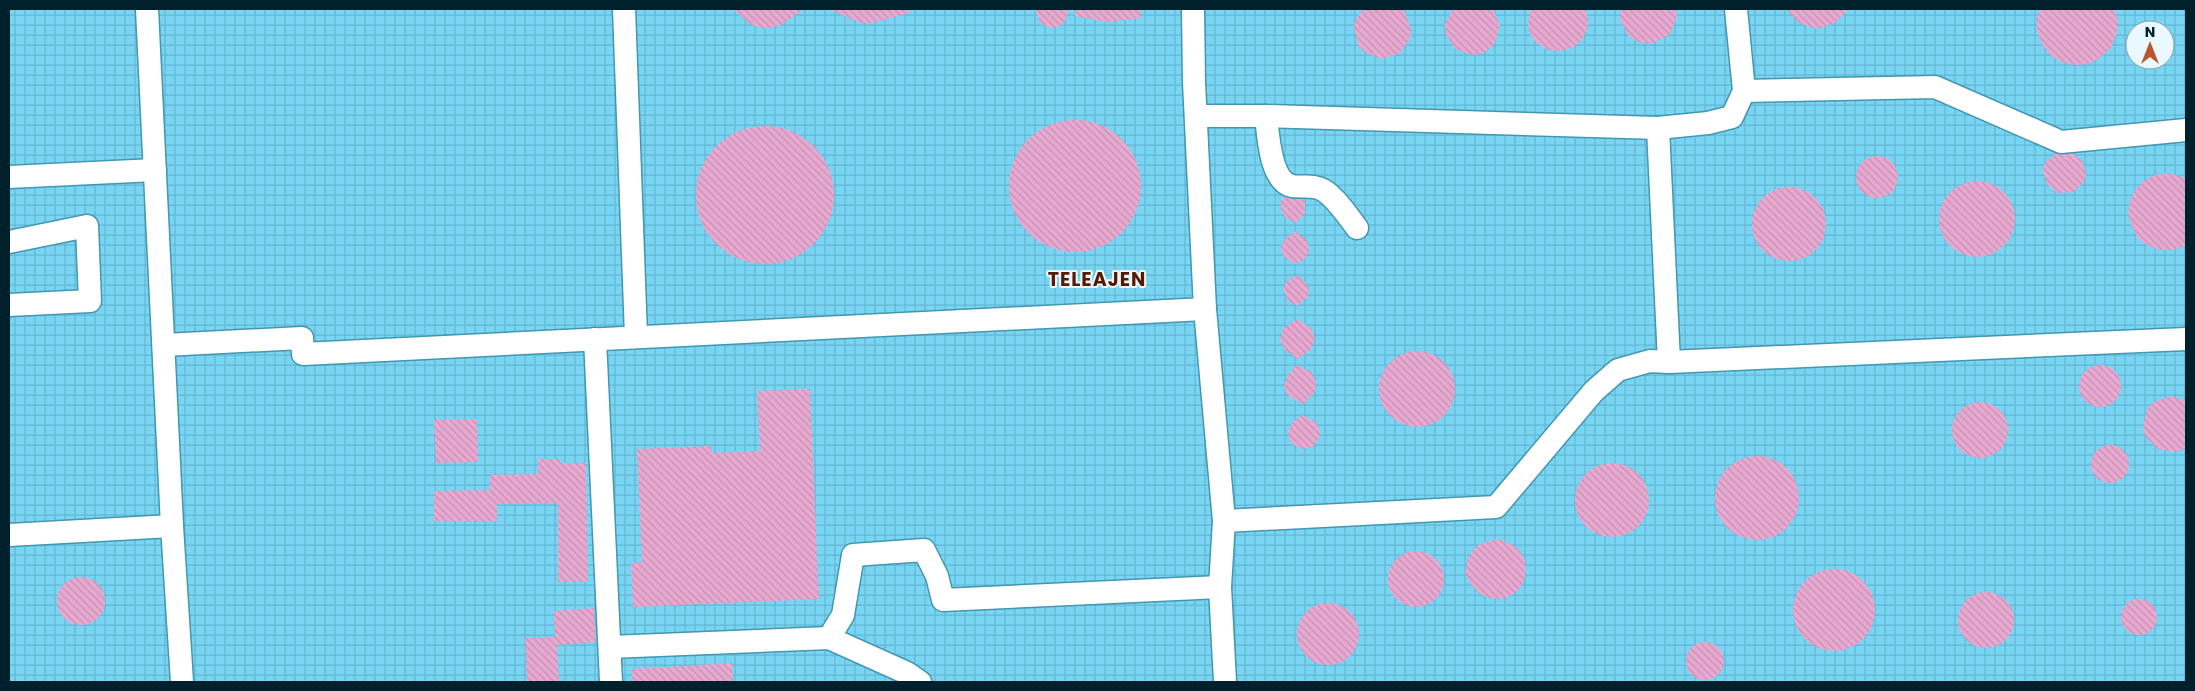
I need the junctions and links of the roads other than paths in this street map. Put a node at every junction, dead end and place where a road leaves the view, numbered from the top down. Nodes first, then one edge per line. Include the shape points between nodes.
1 (147, 9) edge
2 (624, 9) edge
3 (1193, 9) edge
4 (1736, 9) edge
5 (1744, 91) junction
6 (1196, 116) junction
7 (1266, 116) junction
8 (1658, 128) junction
9 (2186, 130) edge
10 (155, 170) junction
11 (9, 177) edge
12 (1357, 228) dead end
13 (9, 242) edge
14 (9, 305) edge
15 (1205, 309) junction
16 (636, 336) junction
17 (595, 339) junction
18 (2186, 339) edge
19 (164, 345) junction
20 (1669, 362) junction
21 (1224, 521) junction
22 (172, 526) junction
23 (9, 536) edge
24 (1220, 588) junction
25 (829, 638) junction
26 (610, 647) junction
27 (182, 682) edge
28 (611, 682) edge
29 (920, 682) edge
30 (1225, 682) edge

1 - 10 lane
2 - 16 lane
3 - 6 lane
4 - 5 lane
5 - 8 lane via 1732,117
5 - 9 lane via 1935,87 2061,142
6 - 7 lane
6 - 15 lane
7 - 8 lane
7 - 12 lane via 1271,152 1282,180 1291,186 1323,190
8 - 20 lane
10 - 11 lane
10 - 19 lane
13 - 14 lane via 87,226 90,301
15 - 16 lane
15 - 21 lane
16 - 17 lane
17 - 19 lane via 303,354 302,338
17 - 26 lane
18 - 20 lane
19 - 22 lane
20 - 21 lane via 1650,361 1618,370 1594,391 1496,507
21 - 24 lane
22 - 23 lane
22 - 27 lane
24 - 25 lane via 943,600 937,576 924,550 853,555 843,616
24 - 30 lane
25 - 26 lane
25 - 29 lane via 899,669
26 - 28 lane

